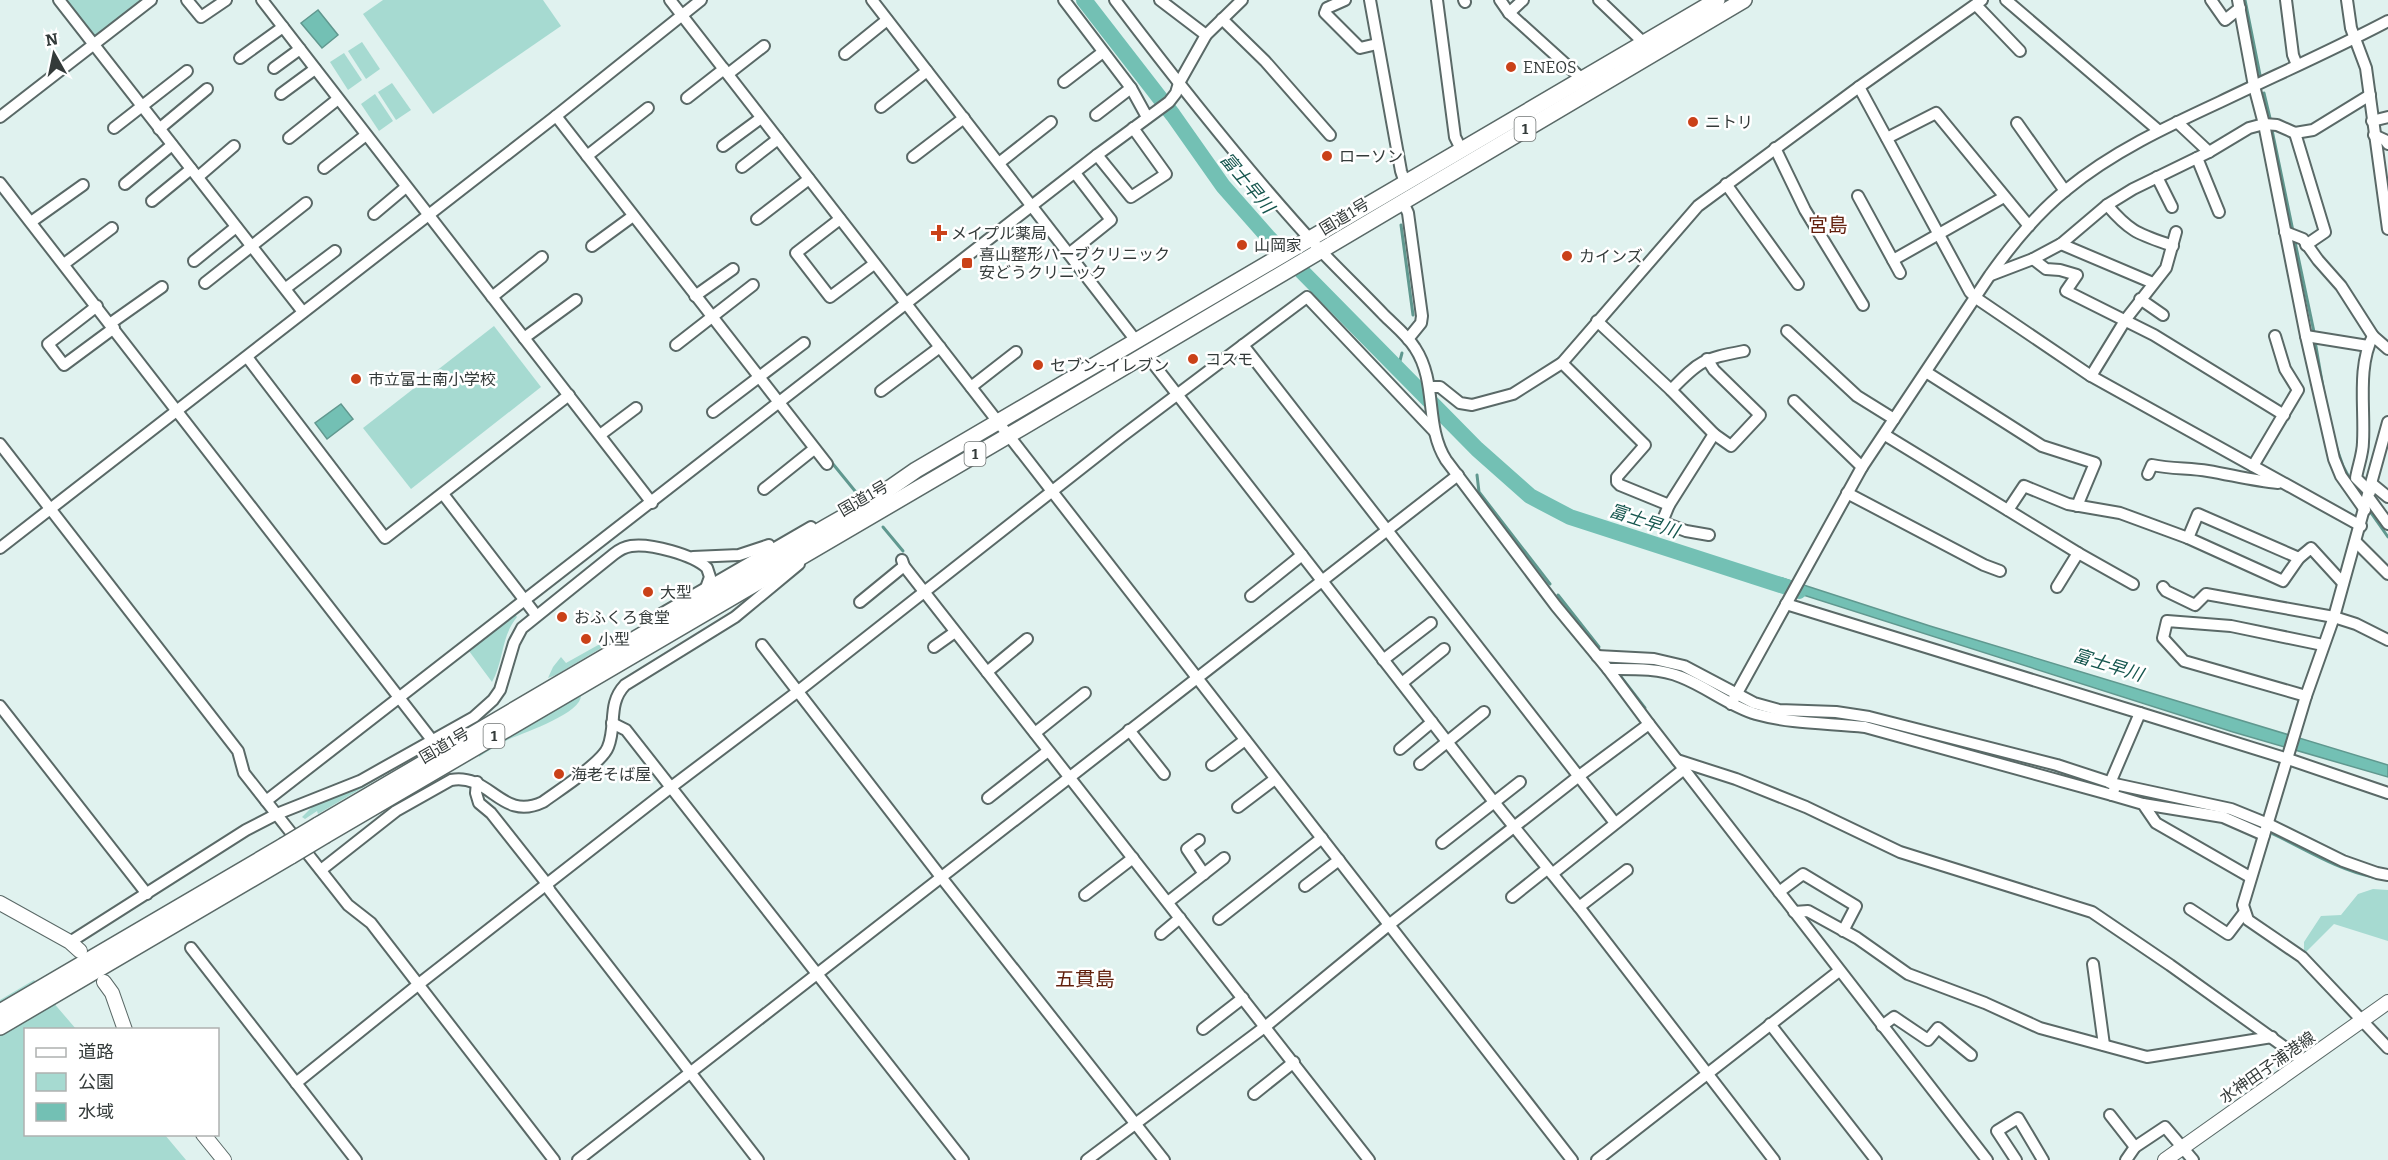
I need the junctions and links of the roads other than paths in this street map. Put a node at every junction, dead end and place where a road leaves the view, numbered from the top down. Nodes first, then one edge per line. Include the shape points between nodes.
1 (59, 0) edge
2 (151, 0) edge
3 (187, 0) edge
4 (226, 0) edge
5 (262, 0) edge
6 (670, 0) edge
7 (702, 0) edge
8 (872, 0) edge
9 (1064, 0) edge
10 (1114, 0) edge
11 (1160, 0) edge
12 (1242, 0) edge
13 (1345, 0) edge
14 (1370, 0) edge
15 (1437, 0) edge
16 (1500, 0) edge
17 (1523, 0) edge
18 (1599, 0) edge
19 (1717, 0) edge
20 (1744, 0) edge
21 (2006, 0) edge
22 (2211, 0) edge
23 (2286, 0) edge
24 (2347, 0) edge
25 (1979, 3) edge
26 (2239, 4) edge
27 (1509, 14) junction
28 (682, 15) junction
29 (1222, 19) junction
30 (887, 20) junction
31 (2388, 21) edge
32 (283, 27) junction
33 (1206, 35) junction
34 (2355, 38) junction
35 (1644, 43) junction
36 (94, 44) junction
37 (1377, 44) junction
38 (764, 46) dead end
39 (300, 49) junction
40 (2020, 51) dead end
41 (1103, 52) junction
42 (845, 54) dead end
43 (240, 58) dead end
44 (2297, 65) junction
45 (274, 68) dead end
46 (315, 69) junction
47 (187, 71) dead end
48 (927, 71) junction
49 (726, 72) junction
50 (1582, 79) junction
51 (1064, 82) dead end
52 (1179, 83) junction
53 (2254, 86) junction
54 (1859, 87) junction
55 (1131, 88) junction
56 (207, 89) dead end
57 (281, 94) dead end
58 (2370, 95) junction
59 (687, 98) dead end
60 (338, 99) junction
61 (142, 106) junction
62 (881, 107) dead end
63 (648, 108) dead end
64 (1096, 115) dead end
65 (1150, 115) junction
66 (556, 116) junction
67 (0, 117) edge
68 (2388, 117) edge
69 (761, 118) junction
70 (964, 118) junction
71 (2372, 120) junction
72 (1051, 122) dead end
73 (2177, 122) junction
74 (2017, 123) dead end
75 (2264, 124) junction
76 (114, 128) dead end
77 (1133, 128) junction
78 (159, 129) junction
79 (2158, 130) junction
80 (2295, 133) junction
81 (366, 135) junction
82 (1329, 135) dead end
83 (2374, 135) junction
84 (289, 138) dead end
85 (1887, 138) junction
86 (778, 139) junction
87 (2388, 144) edge
88 (172, 146) junction
89 (234, 146) dead end
90 (723, 146) dead end
91 (1775, 148) junction
92 (1461, 149) junction
93 (2209, 152) junction
94 (1097, 155) junction
95 (586, 156) junction
96 (913, 157) dead end
97 (2197, 158) junction
98 (999, 163) junction
99 (741, 167) dead end
100 (324, 168) dead end
101 (194, 173) junction
102 (1075, 173) junction
103 (2157, 177) junction
104 (809, 179) junction
105 (0, 183) edge
106 (1405, 183) junction
107 (125, 184) dead end
108 (1726, 184) junction
109 (83, 185) dead end
110 (406, 188) junction
111 (2065, 191) junction
112 (1858, 196) dead end
113 (2004, 197) junction
114 (152, 201) dead end
115 (1403, 202) junction
116 (306, 203) dead end
117 (2108, 205) junction
118 (1033, 207) junction
119 (2172, 207) dead end
120 (2219, 212) dead end
121 (374, 214) dead end
122 (428, 215) junction
123 (633, 216) junction
124 (757, 219) dead end
125 (840, 219) junction
126 (31, 222) junction
127 (2029, 226) junction
128 (236, 227) junction
129 (112, 228) dead end
130 (2388, 229) edge
131 (2176, 232) dead end
132 (2284, 232) junction
133 (1937, 234) junction
134 (1310, 239) junction
135 (2061, 243) junction
136 (2306, 245) junction
137 (253, 246) junction
138 (592, 246) dead end
139 (2173, 246) junction
140 (1320, 250) junction
141 (335, 251) dead end
142 (1070, 253) junction
143 (1301, 253) junction
144 (542, 256) dead end
145 (2033, 258) junction
146 (1893, 260) junction
147 (194, 261) dead end
148 (64, 264) junction
149 (874, 264) junction
150 (733, 269) dead end
151 (1900, 273) dead end
152 (1990, 275) junction
153 (205, 283) dead end
154 (2153, 283) junction
155 (1798, 284) dead end
156 (753, 285) dead end
157 (162, 286) dead end
158 (286, 288) junction
159 (695, 296) junction
160 (492, 297) junction
161 (1976, 298) junction
162 (2140, 299) junction
163 (576, 300) dead end
164 (907, 304) junction
165 (1863, 305) dead end
166 (97, 306) junction
167 (303, 312) junction
168 (2163, 315) dead end
169 (711, 316) junction
170 (2126, 319) junction
171 (1597, 321) junction
172 (112, 325) junction
173 (1786, 331) dead end
174 (2275, 336) dead end
175 (2306, 336) junction
176 (524, 338) junction
177 (1408, 339) junction
178 (2371, 341) junction
179 (804, 343) dead end
180 (676, 345) dead end
181 (1243, 345) junction
182 (940, 347) junction
183 (1141, 348) junction
184 (2388, 349) edge
185 (1744, 351) dead end
186 (1016, 352) dead end
187 (247, 357) junction
188 (1707, 359) junction
189 (1562, 363) junction
190 (1926, 372) junction
191 (2091, 375) junction
192 (759, 377) junction
193 (1432, 384) junction
194 (971, 387) junction
195 (1671, 390) junction
196 (881, 391) dead end
197 (569, 394) junction
198 (1177, 395) junction
199 (1794, 401) dead end
200 (779, 404) junction
201 (636, 408) dead end
202 (177, 410) junction
203 (713, 412) dead end
204 (2284, 415) junction
205 (1894, 419) junction
206 (999, 421) junction
207 (2388, 422) edge
208 (1433, 426) junction
209 (1714, 434) junction
210 (600, 435) junction
211 (1009, 435) junction
212 (1886, 435) junction
213 (2386, 441) edge
214 (0, 444) edge
215 (814, 449) junction
216 (827, 464) dead end
217 (2253, 466) junction
218 (1862, 467) junction
219 (916, 470) junction
220 (2148, 474) dead end
221 (1458, 475) junction
222 (2282, 484) junction
223 (764, 489) dead end
224 (2370, 491) junction
225 (1051, 492) junction
226 (443, 494) junction
227 (1847, 494) junction
228 (2388, 497) edge
229 (652, 503) junction
230 (1669, 505) junction
231 (2077, 506) junction
232 (50, 509) junction
233 (2008, 510) junction
234 (2365, 510) junction
235 (2388, 524) edge
236 (813, 526) junction
237 (2361, 526) junction
238 (1386, 529) junction
239 (1708, 535) dead end
240 (832, 537) junction
241 (2188, 538) junction
242 (2356, 542) junction
243 (0, 548) edge
244 (2078, 553) junction
245 (1302, 555) junction
246 (690, 557) junction
247 (2299, 558) junction
248 (2000, 571) dead end
249 (2388, 574) edge
250 (1322, 580) junction
251 (2343, 583) junction
252 (2133, 584) dead end
253 (2057, 587) dead end
254 (2163, 587) dead end
255 (706, 588) junction
256 (924, 591) junction
257 (1251, 596) dead end
258 (731, 597) junction
259 (525, 602) junction
260 (860, 602) dead end
261 (1787, 602) junction
262 (536, 615) junction
263 (2334, 617) junction
264 (1431, 623) dead end
265 (724, 624) junction
266 (955, 632) junction
267 (1027, 639) dead end
268 (2388, 640) edge
269 (762, 645) dead end
270 (2323, 645) junction
271 (934, 647) dead end
272 (1444, 649) dead end
273 (607, 654) junction
274 (1597, 656) junction
275 (1383, 660) junction
276 (1608, 669) junction
277 (987, 672) junction
278 (1196, 677) junction
279 (1402, 683) junction
280 (797, 692) junction
281 (1086, 693) dead end
282 (2306, 696) junction
283 (401, 698) junction
284 (1734, 699) junction
285 (0, 706) edge
286 (1484, 712) dead end
287 (2140, 713) junction
288 (612, 723) junction
289 (1432, 723) junction
290 (1648, 724) junction
291 (1129, 730) junction
292 (1035, 733) junction
293 (432, 740) junction
294 (1245, 740) junction
295 (1448, 742) junction
296 (1400, 748) dead end
297 (1048, 751) junction
298 (2289, 756) junction
299 (1420, 764) dead end
300 (1212, 765) dead end
301 (1680, 765) junction
302 (1164, 774) dead end
303 (1579, 776) junction
304 (1069, 777) junction
305 (1275, 779) junction
306 (477, 782) junction
307 (1520, 782) dead end
308 (2112, 787) junction
309 (670, 788) junction
310 (2388, 793) edge
311 (988, 798) dead end
312 (266, 801) junction
313 (1494, 802) junction
314 (2143, 804) junction
315 (1238, 807) dead end
316 (277, 814) junction
317 (1615, 823) junction
318 (2268, 824) junction
319 (1514, 828) junction
320 (322, 830) junction
321 (2264, 835) junction
322 (1322, 838) junction
323 (1199, 840) dead end
324 (1442, 843) dead end
325 (1133, 858) junction
326 (1224, 858) dead end
327 (1339, 860) junction
328 (321, 870) junction
329 (1627, 870) dead end
330 (1550, 871) junction
331 (1204, 874) junction
332 (2388, 875) edge
333 (941, 877) junction
334 (2250, 877) junction
335 (547, 885) junction
336 (1305, 886) dead end
337 (1779, 892) junction
338 (147, 894) junction
339 (1085, 895) dead end
340 (1512, 897) dead end
341 (1168, 902) junction
342 (0, 903) edge
343 (1579, 907) junction
344 (2190, 909) dead end
345 (1794, 912) junction
346 (2244, 914) junction
347 (1180, 918) junction
348 (1219, 919) dead end
349 (1390, 924) junction
350 (1843, 931) junction
351 (1161, 933) dead end
352 (75, 947) joint
353 (191, 948) dead end
354 (2092, 964) dead end
355 (1839, 971) junction
356 (816, 975) junction
357 (104, 982) dead end
358 (418, 986) junction
359 (50, 990) junction
360 (1244, 998) junction
361 (2388, 1002) edge
362 (0, 1012) edge
363 (2363, 1020) junction
364 (1770, 1024) junction
365 (1266, 1026) junction
366 (1882, 1026) junction
367 (0, 1027) edge
368 (125, 1028) edge
369 (1203, 1029) dead end
370 (2272, 1037) junction
371 (2104, 1045) junction
372 (2388, 1048) edge
373 (1971, 1055) dead end
374 (2304, 1061) junction
375 (1294, 1062) junction
376 (690, 1073) junction
377 (1705, 1074) junction
378 (296, 1083) junction
379 (1254, 1094) dead end
380 (2110, 1115) dead end
381 (1135, 1123) junction
382 (205, 1136) edge
383 (2135, 1147) junction
384 (2182, 1147) junction
385 (224, 1160) edge
386 (356, 1160) edge
387 (554, 1160) edge
388 (578, 1160) edge
389 (758, 1160) edge
390 (963, 1160) edge
391 (1087, 1160) edge
392 (1164, 1160) edge
393 (1369, 1160) edge
394 (1572, 1160) edge
395 (1597, 1160) edge
396 (1774, 1160) edge
397 (1876, 1160) edge
398 (1987, 1160) edge
399 (2016, 1160) edge
400 (2043, 1160) edge
401 (2126, 1160) edge
402 (2165, 1160) edge
403 (2193, 1160) edge

1 - 36 street
2 - 36 street
3 - 4 street via 201,18
5 - 32 street
6 - 28 street
7 - 28 street
8 - 30 street
9 - 41 street
10 - 52 street
11 - 33 street
12 - 29 street
13 - 37 street via 1327,8 1325,13 1360,48
14 - 37 street
15 - 92 street via 1455,137
16 - 27 street
17 - 27 street
18 - 35 street
19 - 35 highway, 国道1号 / 1
20 - 115 highway, 国道1号 / 1
21 - 79 street
22 - 26 street via 2225,20
23 - 44 street
24 - 34 street
25 - 40 street
25 - 54 street
26 - 53 street
27 - 50 street
28 - 49 street
28 - 66 street
29 - 33 street
29 - 82 street via 1265,61
30 - 42 street
30 - 48 street
31 - 34 street
32 - 39 street
32 - 43 street
33 - 52 street
34 - 44 street
34 - 58 street via 2366,68
35 - 50 highway, 国道1号 / 1
36 - 61 street
36 - 67 street
37 - 106 street
38 - 49 street
39 - 45 street
39 - 46 street
41 - 51 street
41 - 55 street
44 - 53 street
46 - 57 street
46 - 60 street
47 - 61 street
48 - 62 street
48 - 70 street
49 - 59 street
49 - 69 street
50 - 92 highway, 国道1号 / 1
52 - 65 street via 1174,96
52 - 134 street
53 - 73 street
53 - 75 street
54 - 85 street
54 - 91 street
55 - 64 street
55 - 65 street
56 - 78 street
58 - 71 street
58 - 80 street via 2313,130
60 - 81 street
60 - 84 street
61 - 76 street
61 - 78 street
63 - 95 street
65 - 77 street
66 - 95 street
66 - 122 street
68 - 71 street
69 - 86 street
69 - 90 street
70 - 96 street
70 - 98 street
71 - 83 street
72 - 98 street
73 - 79 street
73 - 93 street
74 - 111 street
75 - 80 street
75 - 93 street via 2249,128
75 - 132 street
77 - 94 street
77 - 94 street via 1166,174 1131,197
78 - 88 street
79 - 111 street
80 - 136 street via 2325,232
81 - 100 street
81 - 110 street
83 - 87 street
83 - 130 street
85 - 113 street via 1936,113
85 - 133 street
86 - 99 street
86 - 104 street
88 - 101 street
88 - 107 street
89 - 101 street
91 - 108 street
91 - 165 street via 1805,210
92 - 106 highway, 国道1号 / 1
93 - 97 street
94 - 102 street
95 - 123 street
97 - 103 street
97 - 120 street
98 - 118 street
101 - 114 street
101 - 128 street
102 - 118 street
102 - 142 street via 1111,220
103 - 117 street
103 - 119 street
104 - 124 street
104 - 125 street
105 - 126 street
106 - 134 highway, 国道1号 / 1
108 - 155 street
108 - 171 street via 1698,206
109 - 126 street
110 - 121 street
110 - 122 street
111 - 127 street
112 - 146 street
113 - 127 street
113 - 133 street
115 - 140 highway, 国道1号 / 1
115 - 177 street via 1408,213 1422,316
116 - 137 street
117 - 135 street
117 - 139 street via 2125,225
118 - 142 street
118 - 164 street
122 - 160 street
122 - 167 street
123 - 138 street
123 - 159 street
125 - 149 street
125 - 149 street via 796,253 830,297
126 - 148 street
127 - 152 street
128 - 137 street
128 - 147 street
129 - 148 street
131 - 139 street
132 - 136 street via 2303,239
132 - 175 street
133 - 146 street
133 - 161 street
134 - 140 street
134 - 143 highway, 国道1号 / 1
135 - 145 street
135 - 154 street
136 - 178 street via 2341,286
137 - 153 street
137 - 158 street
139 - 154 street via 2166,268
140 - 143 highway, 国道1号 / 1
140 - 177 street
141 - 158 street
142 - 183 street
143 - 183 highway, 国道1号 / 1
144 - 160 street
145 - 152 street
145 - 170 street via 2046,269 2077,274 2066,291
146 - 151 street
148 - 166 street
149 - 164 street
150 - 159 street
152 - 161 street
154 - 162 street
156 - 169 street
157 - 172 street
158 - 167 street
159 - 169 street
160 - 176 street
161 - 190 street
161 - 191 street
162 - 168 street
162 - 170 street
163 - 176 street
164 - 182 street
164 - 200 street
166 - 172 street
166 - 172 street via 48,344 64,365
167 - 187 street
169 - 180 street
169 - 192 street
170 - 191 street
170 - 204 street
171 - 189 street
171 - 195 street
172 - 202 street
173 - 205 street via 1857,396
174 - 204 street via 2285,369 2298,390
175 - 178 street
175 - 234 street via 2334,459
176 - 197 street
177 - 193 street
178 - 184 street
178 - 224 street via 2364,377 2363,444 2356,478
179 - 192 street
181 - 198 street
181 - 208 street via 1307,297
181 - 238 street
182 - 194 street
182 - 196 street
183 - 198 street
183 - 206 highway, 国道1号 / 1
183 - 211 highway, 国道1号 / 1
185 - 188 street
186 - 194 street
187 - 202 street
187 - 226 street via 385,538
188 - 195 street
188 - 209 street via 1760,415 1731,446
189 - 193 street via 1513,394 1472,405 1460,403
189 - 230 street via 1645,445 1617,477 1617,482
190 - 205 street
190 - 231 street via 2042,446 2095,463
191 - 217 street
192 - 200 street
192 - 203 street
193 - 208 street
194 - 206 street
195 - 209 street
197 - 210 street
197 - 226 street
198 - 225 street
198 - 245 street
199 - 218 street
200 - 215 street
200 - 229 street
201 - 210 street
202 - 232 street
202 - 283 street
204 - 217 street
205 - 212 street
206 - 211 street
206 - 219 highway, 国道1号 / 1
207 - 213 street
208 - 221 street via 1440,451
209 - 230 street
210 - 229 street
211 - 225 street
211 - 240 highway, 国道1号 / 1
212 - 218 street
212 - 233 street
213 - 224 street
214 - 232 street
215 - 216 street
215 - 223 street
217 - 222 street
218 - 227 street
219 - 236 street
219 - 273 highway, 国道1号 / 1 via 852,512
220 - 222 street via 2152,465
221 - 238 street
221 - 274 street
222 - 237 street
224 - 228 street
224 - 234 street
224 - 235 street
225 - 256 street
225 - 278 street
226 - 259 street
227 - 248 street
227 - 261 street
229 - 259 street
230 - 239 street via 1662,522
231 - 233 street via 2024,486
231 - 241 street via 2120,513
232 - 243 street
232 - 312 street via 238,751 244,773
233 - 244 street
234 - 237 street
236 - 246 street via 751,552 727,557
236 - 255 street
237 - 242 street
238 - 250 street
238 - 303 street
240 - 258 highway, 国道1号 / 1
240 - 265 street
241 - 247 street via 2283,581
241 - 247 street via 2198,514
242 - 249 street
242 - 251 street
244 - 252 street
244 - 253 street
245 - 250 street
245 - 257 street
246 - 255 street via 707,568 710,577
246 - 262 street via 640,545 622,549
247 - 251 street via 2311,548
250 - 275 street
250 - 278 street
251 - 263 street
254 - 263 street via 2195,605 2206,594
255 - 273 street via 661,614
256 - 260 street via 903,563
256 - 266 street
256 - 280 street
258 - 265 street via 738,606
258 - 320 highway, 国道1号 / 1
259 - 262 street
259 - 283 street
261 - 284 street
261 - 287 street
262 - 293 street via 518,633 500,690 493,700 474,717
263 - 268 street
263 - 270 street
264 - 275 street
265 - 288 street via 630,680 614,701
266 - 271 street
266 - 277 street
267 - 277 street
269 - 280 street
270 - 282 street
270 - 282 street via 2231,626 2166,621 2163,638 2184,661
272 - 279 street
273 - 320 highway, 国道1号 / 1
274 - 276 street
274 - 284 street via 1654,659 1684,666
275 - 279 street
276 - 284 street via 1680,676
276 - 290 street
277 - 292 street
278 - 291 street
278 - 294 street
279 - 289 street
280 - 309 street
280 - 333 street
281 - 292 street
282 - 298 street
283 - 293 street
283 - 312 street
284 - 308 street via 1779,710 1869,717 2057,765
285 - 338 street
286 - 295 street
287 - 298 street
287 - 308 street
288 - 306 street via 609,744 602,757 535,806 509,805
288 - 309 street via 626,730
289 - 295 street
289 - 296 street
290 - 301 street
290 - 303 street
291 - 302 street
291 - 304 street
292 - 297 street
293 - 316 street via 346,788
294 - 300 street
294 - 305 street
295 - 299 street
295 - 313 street
297 - 304 street
297 - 311 street
298 - 310 street
298 - 318 street
301 - 317 street
301 - 337 street
301 - 370 street via 1736,779 1900,852 2092,912
303 - 317 street
303 - 319 street
304 - 325 street
304 - 333 street
305 - 315 street
305 - 322 street
306 - 328 street via 461,779 441,785 387,817
306 - 335 street via 479,803
307 - 313 street
308 - 314 street
308 - 318 street via 2211,803
309 - 335 street
309 - 356 street
312 - 316 street
313 - 319 street
313 - 324 street
314 - 321 street via 2223,817
314 - 334 street via 2156,823
316 - 328 street
316 - 338 street via 224,843
317 - 330 street
318 - 321 street
318 - 332 street via 2343,861
319 - 330 street
319 - 349 street
320 - 359 highway, 国道1号 / 1, bridge
321 - 334 street
322 - 327 street
322 - 348 street
323 - 331 street via 1187,849
325 - 339 street
325 - 341 street
326 - 331 street
327 - 336 street
327 - 349 street
328 - 358 street via 348,905 371,923
329 - 343 street
330 - 340 street
330 - 343 street
331 - 341 street
333 - 356 street
333 - 381 street
334 - 346 street
335 - 358 street
335 - 376 street
337 - 345 street
337 - 350 street via 1803,874 1842,896 1856,906
338 - 352 street
341 - 347 street
342 - 352 main road
343 - 377 street
344 - 346 street via 2228,934
345 - 350 street via 1808,911
345 - 355 street
346 - 363 street via 2302,957
347 - 351 street
347 - 360 street
349 - 365 street
349 - 394 street
350 - 371 street via 1908,974 2040,1028
353 - 378 street
354 - 371 street
355 - 364 street
355 - 366 street
356 - 376 street
356 - 390 street
357 - 368 main road
358 - 378 street
358 - 387 street
359 - 362 highway, 国道1号 / 1
359 - 367 highway, 国道1号 / 1
360 - 365 street
360 - 369 street
361 - 363 main road, 水神田子浦港線
363 - 372 street
363 - 374 main road, 水神田子浦港線
364 - 377 street
364 - 397 street
365 - 375 street
365 - 381 street
366 - 373 street via 1894,1017 1928,1040 1938,1028
366 - 398 street
370 - 371 street via 2147,1057
370 - 374 street
374 - 384 main road, 水神田子浦港線
375 - 379 street
375 - 393 street
376 - 388 street
376 - 389 street
377 - 395 street
377 - 396 street
378 - 386 street
380 - 383 street
381 - 391 street
381 - 392 street
382 - 385 main road
383 - 384 street via 2165,1127
383 - 401 street
384 - 402 main road, 水神田子浦港線
384 - 403 street
399 - 400 street via 1997,1131 2018,1118

